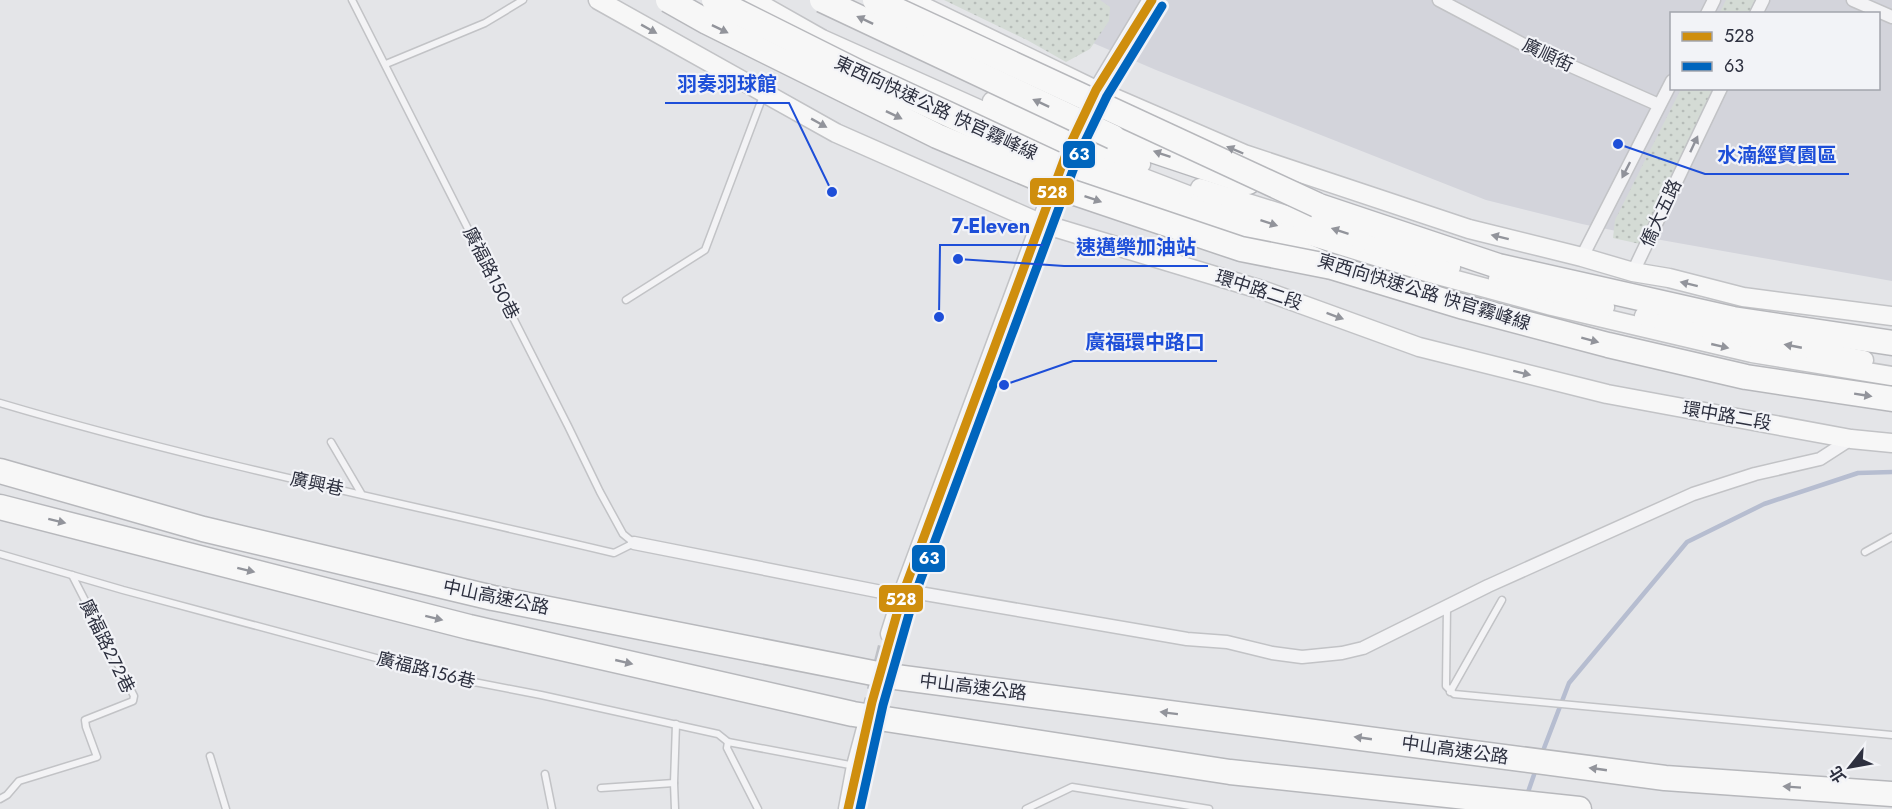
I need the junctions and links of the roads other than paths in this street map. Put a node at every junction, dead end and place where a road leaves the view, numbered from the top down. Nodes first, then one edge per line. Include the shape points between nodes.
1 (352, 0) edge
2 (524, 0) edge
3 (598, 0) edge
4 (669, 0) edge
5 (714, 0) edge
6 (753, 0) edge
7 (777, 0) edge
8 (822, 0) edge
9 (875, 0) edge
10 (910, 0) edge
11 (1439, 0) edge
12 (1853, 0) edge
13 (1149, 1) edge
14 (1892, 17) edge
15 (386, 64) junction
16 (1670, 83) edge
17 (1096, 90) junction
18 (1719, 90) edge
19 (765, 93) junction
20 (1659, 105) junction
21 (1071, 143) junction
22 (1317, 206) junction
23 (1040, 223) junction
24 (1582, 257) junction
25 (1332, 267) junction
26 (1633, 272) junction
27 (626, 300) dead end
28 (1892, 316) edge
29 (1892, 343) edge
30 (1892, 365) edge
31 (1892, 376) edge
32 (1892, 399) edge
33 (0, 403) edge
34 (1851, 439) junction
35 (331, 442) dead end
36 (1892, 443) edge
37 (0, 471) edge
38 (361, 493) junction
39 (0, 507) edge
40 (1892, 537) edge
41 (634, 543) junction
42 (1865, 552) dead end
43 (0, 554) edge
44 (72, 575) junction
45 (902, 596) junction
46 (1502, 600) dead end
47 (1448, 605) junction
48 (890, 634) tunnel mouth
49 (1450, 692) junction
50 (868, 717) tunnel mouth
51 (676, 724) junction
52 (1892, 735) edge
53 (728, 742) junction
54 (210, 756) dead end
55 (856, 766) junction
56 (545, 774) dead end
57 (674, 783) junction
58 (601, 788) dead end
59 (1892, 794) edge
60 (0, 799) edge
61 (226, 809) edge
62 (552, 809) edge
63 (675, 809) edge
64 (758, 809) edge
65 (848, 809) edge
66 (1026, 809) edge
67 (1209, 809) edge
68 (1579, 809) edge

1 - 15 lane, 廣福路150巷
2 - 15 lane via 485,22
3 -> 19 street, 環中路二段
4 -> 25 highway, bridge via 937,136 1066,190 1241,249
5 - 25 highway, 東西向快速公路 快官霧峰線, bridge via 1068,170 1213,217
6 - 21 street via 822,39
7 - 21 street via 842,36
22 -> 8 highway, bridge via 1113,137
9 - 22 highway, bridge
10 - 17 street
11 - 20 street, 廣順街 via 1528,47
12 - 14 street
13 - 17 street
15 - 41 lane, 廣福路150巷 via 600,492 623,534
16 - 20 street
17 - 21 street
24 -> 17 street via 1469,229 1244,154
26 -> 18 street, 僑大五路
19 -> 23 street, 環中路二段 via 836,133
19 - 27 lane via 705,250
20 -> 24 street
21 - 23 street
30 -> 21 street via 1629,313 1457,268
21 -> 31 street via 1227,210 1423,271 1530,301 1752,353
22 - 29 highway via 1498,266 1733,319
23 -> 34 street, 環中路二段 via 1262,290 1419,347 1607,394
23 - 45 street
24 - 26 street
25 -> 32 highway, 東西向快速公路 快官霧峰線 via 1608,345 1746,377
28 -> 26 street via 1743,297
33 - 38 lane, 廣興巷 via 210,460
34 - 36 street, 環中路二段
34 - 47 street via 1820,459 1693,494
35 - 38 lane
59 -> 37 highway, 中山高速公路 via 1665,778 888,676 493,598 203,529
38 - 41 lane, 廣興巷 via 614,553
39 -> 68 highway, 中山高速公路 via 469,627 853,714 1230,772
40 - 42 lane
41 - 45 street
43 - 44 lane, 廣福路156巷
44 - 51 lane, 廣福路156巷 via 443,676
44 - 60 lane, 廣福路272巷 via 134,696 133,701 85,720 97,757 19,781
45 - 47 street via 925,594 1302,657 1363,648
45 - 48 street
46 - 49 lane
47 - 49 lane via 1446,686
49 - 52 lane
50 - 55 street
51 - 53 lane, 廣福路156巷 via 718,734
51 - 57 lane
53 - 55 lane, 廣福路156巷
53 - 64 lane
54 - 61 lane
55 - 65 street
56 - 62 lane
57 - 58 lane
57 - 63 lane
66 - 67 lane via 1072,787

